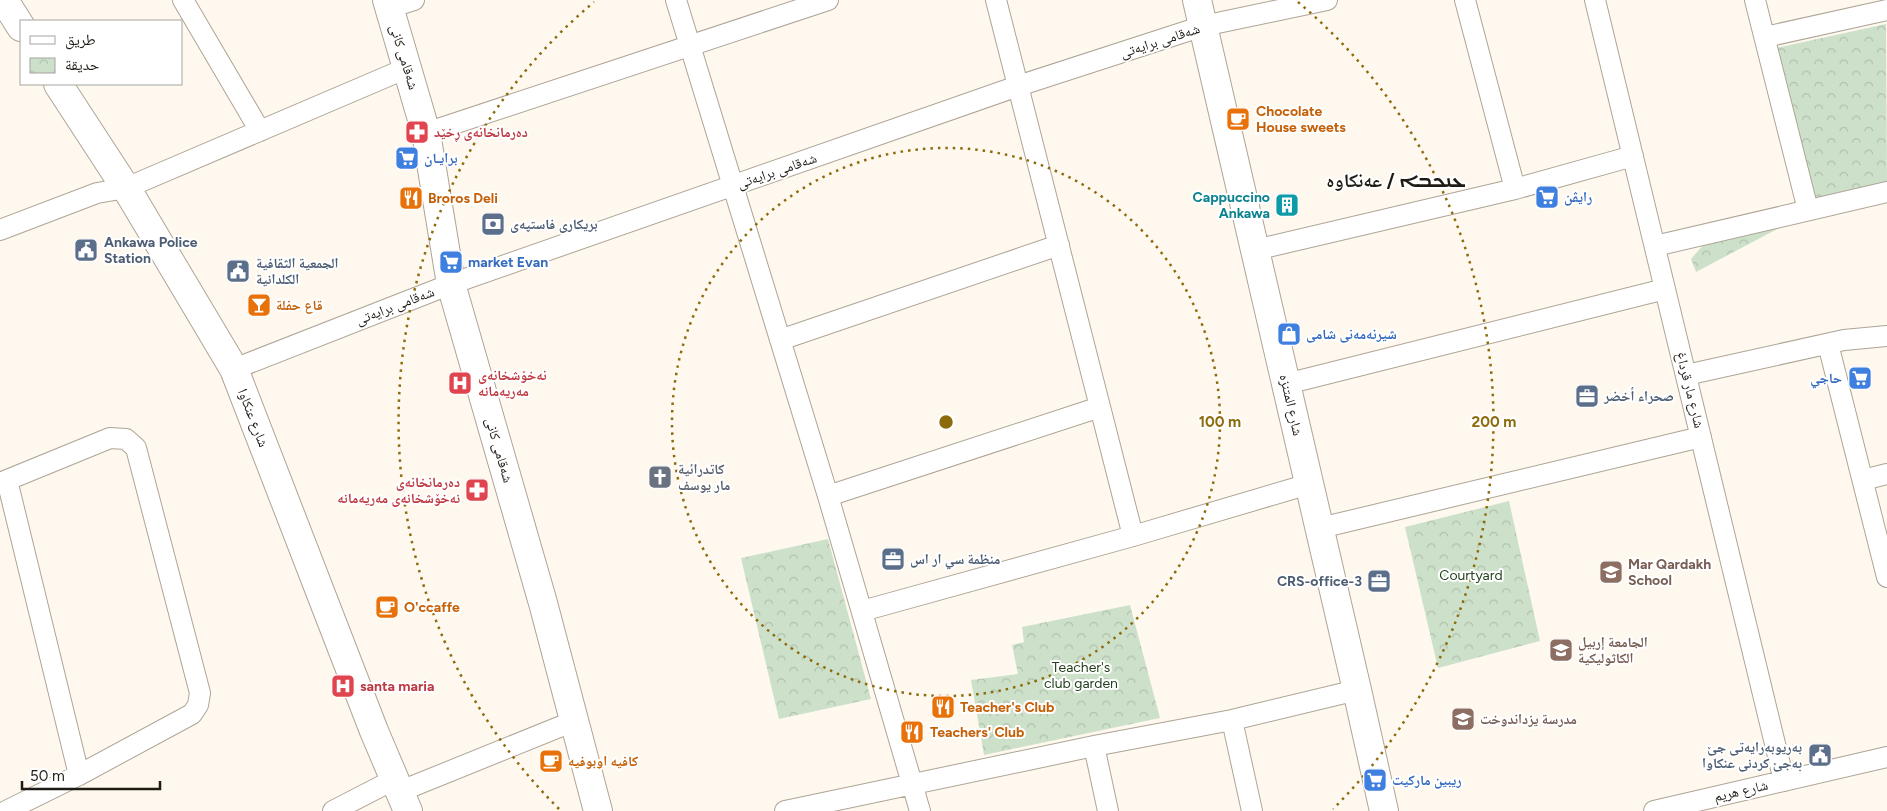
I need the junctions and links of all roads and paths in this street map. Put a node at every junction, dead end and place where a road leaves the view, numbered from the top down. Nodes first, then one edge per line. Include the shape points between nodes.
1 (4, 0) edge
2 (182, 0) edge
3 (676, 0) edge
4 (828, 0) edge
5 (996, 0) edge
6 (1197, 0) edge
7 (1327, 0) edge
8 (1465, 0) edge
9 (1595, 0) edge
10 (1755, 0) edge
11 (397, 3) edge
12 (1887, 10) edge
13 (20, 25) edge
14 (1203, 26) junction
15 (1764, 37) junction
16 (690, 46) junction
17 (407, 68) junction
18 (59, 85) edge
19 (1018, 86) junction
20 (260, 131) junction
21 (426, 133) junction
22 (1633, 156) junction
23 (733, 187) junction
24 (126, 188) junction
25 (1515, 189) junction
26 (1887, 192) edge
27 (1808, 210) junction
28 (0, 230) edge
29 (1059, 245) junction
30 (1655, 246) junction
31 (1255, 250) junction
32 (451, 284) junction
33 (1665, 289) junction
34 (1887, 336) edge
35 (780, 340) junction
36 (1828, 344) junction
37 (234, 369) junction
38 (1686, 375) junction
39 (1286, 384) junction
40 (1100, 407) junction
41 (1701, 437) junction
42 (1887, 474) edge
43 (1862, 480) junction
44 (4, 481) edge
45 (1309, 484) junction
46 (828, 496) junction
47 (1320, 528) junction
48 (1133, 536) junction
49 (1887, 577) edge
50 (862, 611) junction
51 (1357, 690) junction
52 (1232, 720) junction
53 (574, 721) junction
54 (1094, 746) junction
55 (1887, 757) edge
56 (79, 776) junction
57 (1784, 781) junction
58 (912, 783) junction
59 (401, 794) edge
60 (6, 811) edge
61 (333, 811) edge
62 (598, 811) edge
63 (785, 811) edge
64 (920, 811) edge
65 (1108, 811) edge
66 (1252, 811) edge
67 (1384, 811) edge
68 (1654, 811) edge

1 - 13 street
2 - 20 street
3 - 16 street
4 - 16 street
5 - 19 street
6 - 14 street, شارع المتنزه
7 - 14 street, شەقامی برایەتی
8 - 25 street
9 - 22 street, شارع مار قرداغ
10 - 15 street
11 - 17 street, شەقامی کانی
12 - 15 street
14 - 19 street, شەقامی برایەتی
14 - 31 street, شارع المتنزه
15 - 27 street
16 - 21 street
16 - 23 street
17 - 20 street
17 - 21 street, شەقامی کانی
18 - 24 street, شارع عنكاوا
19 - 23 street, شەقامی برایەتی
19 - 29 street
20 - 24 street
21 - 32 street, شەقامی کانی
22 - 25 street
22 - 30 street, شارع مار قرداغ
23 - 32 street, شەقامی برایەتی
23 - 35 street
24 - 28 street via 97,193
24 - 37 street, شارع عنكاوا
25 - 31 street
26 - 27 street
27 - 30 street
29 - 35 street
29 - 40 street
30 - 33 street, شارع مار قرداغ
31 - 39 street, شارع المتنزه
32 - 37 street, شەقامی برایەتی
32 - 53 street, شەقامی کانی
33 - 38 street, شارع مار قرداغ
33 - 39 street
34 - 36 street
35 - 46 street
36 - 38 street
36 - 43 street
37 - 59 street, شارع عنكاوا
38 - 41 street, شارع مار قرداغ
39 - 45 street, شارع المتنزه
40 - 46 street
40 - 48 street
41 - 47 street
41 - 57 street, شارع مار قرداغ
42 - 43 street
43 - 49 street
44 - 56 street
44 - 56 street via 110,438 126,439 136,448 200,693 192,714
45 - 47 street, شارع المتنزه
45 - 48 street
46 - 50 street
47 - 51 street, شارع المتنزه
48 - 50 street
50 - 58 street
51 - 52 street
51 - 67 street, شارع المتنزه
52 - 54 street
52 - 66 street
53 - 59 street
53 - 62 street, شەقامی کانی
54 - 58 street
54 - 65 street
55 - 57 street, شارع هريم
56 - 60 street
57 - 68 street, شارع هريم
58 - 63 street
58 - 64 street
59 - 61 street

